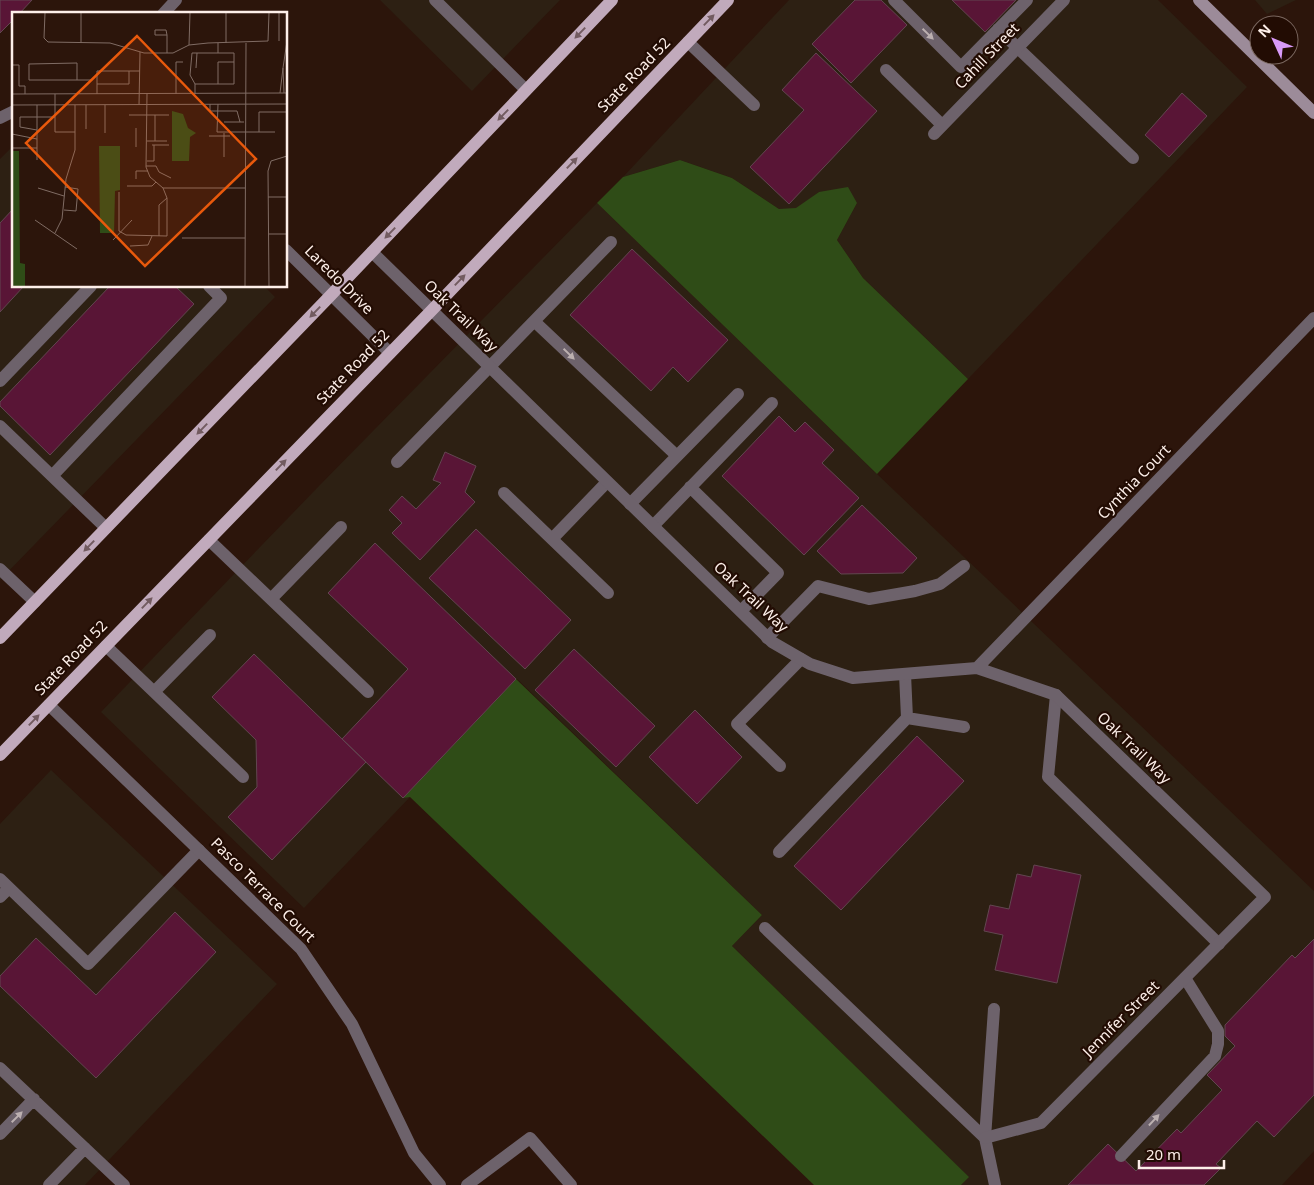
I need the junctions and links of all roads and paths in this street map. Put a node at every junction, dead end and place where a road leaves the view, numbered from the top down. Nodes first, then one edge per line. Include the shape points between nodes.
1 (176, 0) edge
2 (435, 0) edge
3 (612, 0) edge
4 (728, 0) edge
5 (894, 0) edge
6 (1026, 0) edge
7 (1064, 0) edge
8 (1199, 0) edge
9 (165, 12) edge
10 (998, 29) junction
11 (688, 42) junction
12 (1017, 48) junction
13 (886, 70) dead end
14 (526, 90) junction
15 (754, 105) dead end
16 (12, 112) edge
17 (1314, 113) edge
18 (0, 118) edge
19 (1133, 158) dead end
20 (611, 242) dead end
21 (288, 252) edge
22 (372, 252) junction
23 (89, 288) edge
24 (211, 288) edge
25 (331, 296) junction
26 (432, 310) junction
27 (1314, 318) edge
28 (534, 321) junction
29 (390, 353) junction
30 (490, 367) junction
31 (0, 381) edge
32 (738, 394) dead end
33 (772, 403) dead end
34 (0, 426) edge
35 (677, 456) junction
36 (397, 462) dead end
37 (52, 476) junction
38 (608, 482) junction
39 (690, 487) junction
40 (504, 493) dead end
41 (630, 504) junction
42 (341, 526) dead end
43 (653, 526) junction
44 (106, 528) junction
45 (552, 539) junction
46 (209, 540) junction
47 (964, 566) dead end
48 (0, 569) edge
49 (608, 593) dead end
50 (271, 599) junction
51 (35, 602) junction
52 (741, 612) junction
53 (210, 635) dead end
54 (0, 638) edge
55 (767, 638) junction
56 (106, 646) junction
57 (801, 658) junction
58 (977, 668) junction
59 (906, 674) junction
60 (154, 692) junction
61 (368, 692) dead end
62 (1056, 696) junction
63 (49, 705) junction
64 (907, 718) junction
65 (964, 727) dead end
66 (0, 755) edge
67 (780, 766) dead end
68 (244, 777) dead end
69 (199, 850) junction
70 (779, 852) dead end
71 (3, 888) edge
72 (1265, 897) joint
73 (765, 928) dead end
74 (1218, 944) junction
75 (1185, 978) junction
76 (994, 1009) dead end
77 (0, 1068) edge
78 (34, 1099) junction
79 (0, 1134) edge
80 (985, 1138) junction
81 (86, 1148) junction
82 (1120, 1156) dead end
83 (49, 1185) edge
84 (124, 1185) edge
85 (440, 1185) edge
86 (467, 1185) edge
87 (571, 1185) edge
88 (995, 1185) edge

1 - 9 street
2 - 14 street
3 -> 14 main road
11 -> 4 main road, State Road 52
5 -> 10 street via 961,66
6 - 10 street
7 - 12 street, Cahill Street
8 - 17 street
10 - 12 street
11 - 15 street
26 -> 11 main road, State Road 52
12 - 13 street, Cahill Street via 938,129
12 - 19 street
14 -> 22 main road
16 - 18 street
20 - 28 street
21 - 25 street, Laredo Drive
22 - 25 main road
22 - 26 street, Oak Trail Way
23 - 31 street
24 - 37 street via 221,298
25 - 29 street, Laredo Drive
25 -> 44 main road
26 - 29 main road, State Road 52
26 - 30 street, Oak Trail Way
27 - 58 street, Cynthia Court
28 - 30 street
28 -> 35 street
46 -> 29 main road, State Road 52
30 - 36 street
30 - 38 street, Oak Trail Way
32 - 35 street
33 - 39 street
34 - 37 street
35 - 41 street
37 - 44 street
38 - 41 street, Oak Trail Way
38 - 45 street
39 - 43 street
39 - 52 street via 778,573
40 - 45 street
41 - 43 street, Oak Trail Way
42 - 50 street
43 - 52 street, Oak Trail Way
44 -> 51 main road
45 - 49 street
46 - 50 street
56 -> 46 main road, State Road 52
47 - 55 street via 940,584 869,599 818,586
48 - 51 street
50 - 61 street
51 - 54 main road
52 - 55 street, Oak Trail Way
53 - 60 street
55 - 57 street, Oak Trail Way
56 - 60 street
56 - 63 main road, State Road 52
57 - 59 street, Oak Trail Way via 853,678
57 - 67 street via 737,724
58 - 59 street, Oak Trail Way
58 - 62 street, Oak Trail Way
59 - 64 street
60 - 68 street
62 - 72 street, Oak Trail Way
62 - 74 street via 1048,777
66 -> 63 main road, State Road 52
63 - 69 street, Pasco Terrace Court
64 - 65 street
64 - 70 street
69 - 71 street via 88,964
69 - 85 street, Pasco Terrace Court via 301,948 352,1024 414,1153
72 - 74 street, Jennifer Street
73 - 80 street
74 - 75 street, Jennifer Street
75 - 80 street, Jennifer Street via 1041,1122
82 -> 75 street via 1215,1056 1218,1031
76 - 80 street
77 - 78 street
79 -> 78 street
78 - 81 street
80 - 88 street
81 - 83 street
81 - 84 street
86 - 87 street via 530,1138

